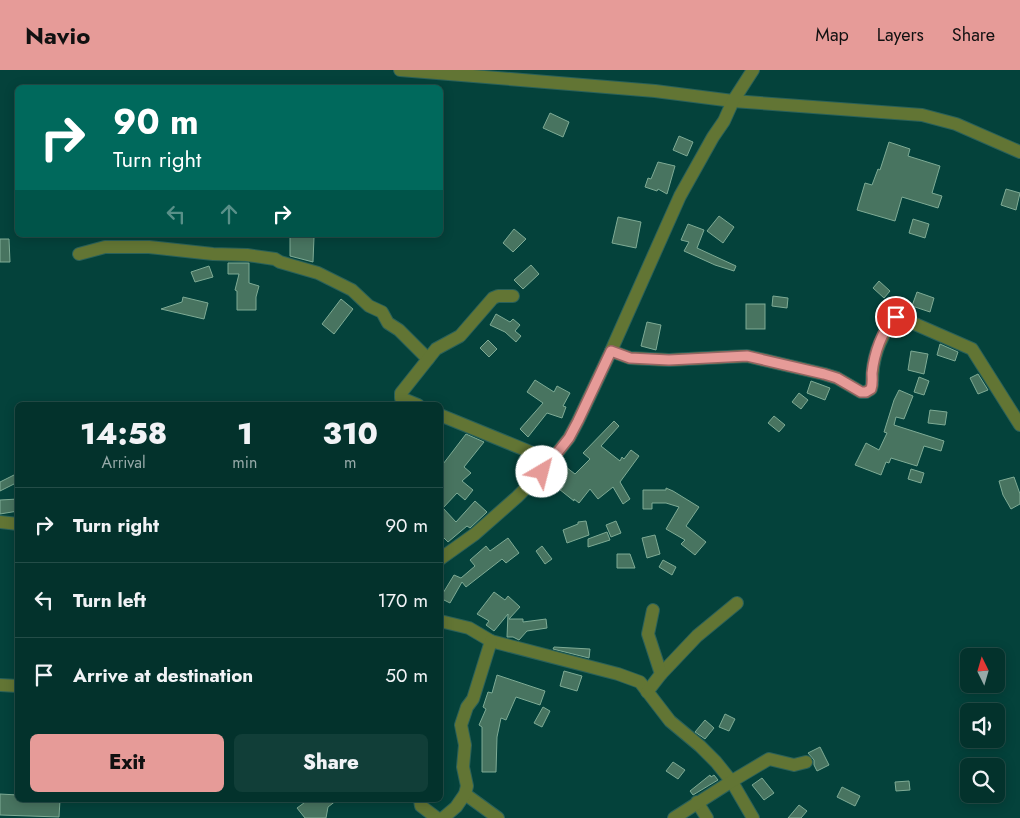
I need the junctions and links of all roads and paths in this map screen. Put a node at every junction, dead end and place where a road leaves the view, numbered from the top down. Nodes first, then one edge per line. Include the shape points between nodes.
1 (400, 70) edge
2 (753, 70) edge
3 (733, 101) junction
4 (1020, 152) edge
5 (79, 254) dead end
6 (513, 296) dead end
7 (611, 351) junction
8 (428, 359) junction
9 (412, 402) edge
10 (443, 416) edge
11 (1020, 425) edge
12 (550, 460) junction
13 (0, 522) edge
14 (15, 524) edge
15 (443, 556) edge
16 (736, 603) dead end
17 (653, 610) dead end
18 (443, 622) edge
19 (491, 641) junction
20 (661, 674) junction
21 (0, 685) edge
22 (15, 686) edge
23 (647, 692) junction
24 (806, 762) dead end
25 (732, 781) junction
26 (465, 794) junction
27 (420, 802) edge
28 (697, 802) junction
29 (437, 818) edge
30 (443, 818) edge
31 (498, 818) edge
32 (674, 818) edge
33 (706, 818) edge
34 (753, 818) edge

1 - 3 street via 655,91
2 - 3 street
3 - 4 street via 934,117
3 - 7 street via 680,196
5 - 8 street via 104,247 149,248 275,259 318,273 352,290 369,306 382,312 388,323
6 - 8 street via 493,298 460,336 441,345
7 - 11 street via 630,358 669,360 747,356 824,374 866,392 871,389 875,356 881,339 893,319 899,317 972,349
7 - 12 street via 569,438
8 - 9 street via 400,396
10 - 12 street
12 - 15 street via 536,478 475,534
13 - 14 street
16 - 20 street via 697,636
17 - 20 street via 648,634
18 - 19 street via 469,628
19 - 23 street via 618,674 640,682
19 - 26 street via 473,699 466,707 461,725 465,745
20 - 23 street
21 - 22 street
23 - 25 street via 670,721 700,746
24 - 25 street via 794,765 770,760
25 - 28 street
25 - 34 street
26 - 30 street
26 - 31 street
27 - 29 street
28 - 32 street
28 - 33 street

